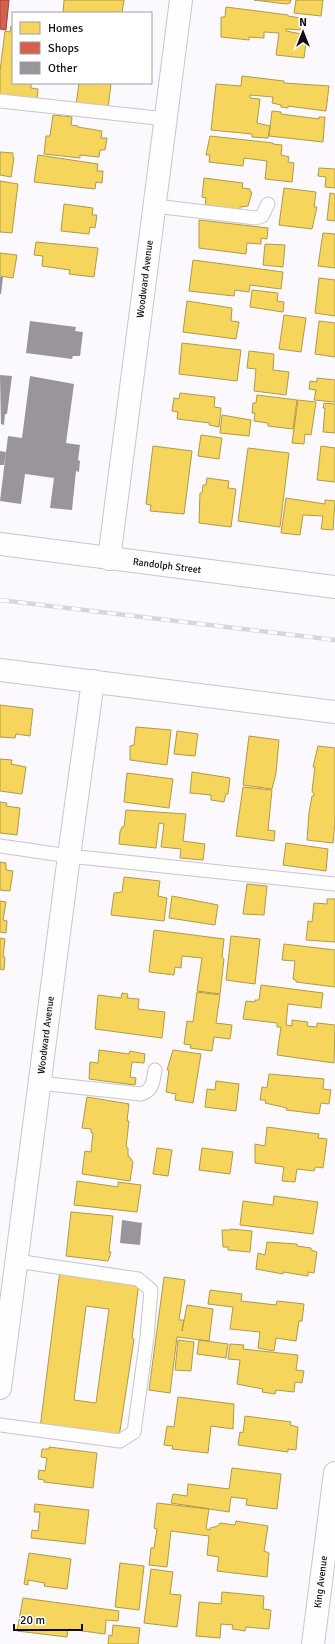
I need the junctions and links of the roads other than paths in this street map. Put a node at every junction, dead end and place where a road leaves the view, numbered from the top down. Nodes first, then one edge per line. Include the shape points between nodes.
1 (181, 0) edge
2 (0, 101) edge
3 (166, 119) junction
4 (268, 204) dead end
5 (154, 206) junction
6 (0, 544) edge
7 (109, 559) junction
8 (335, 587) edge
9 (0, 670) edge
10 (94, 682) junction
11 (335, 712) edge
12 (0, 846) edge
13 (69, 856) junction
14 (335, 884) edge
15 (155, 1070) dead end
16 (39, 1083) junction
17 (16, 1261) junction
18 (5, 1304) edge
19 (2, 1353) edge
20 (0, 1388) edge
21 (0, 1425) edge
22 (335, 1473) edge
23 (313, 1644) edge

1 - 3 street, Woodward Avenue
2 - 3 lane
3 - 5 street, Woodward Avenue
4 - 5 lane via 262,216 256,218
5 - 7 street, Woodward Avenue
6 - 7 street, Randolph Street
7 - 8 street, Randolph Street
9 - 10 street
10 - 11 street
10 - 13 street, Woodward Avenue
12 - 13 lane
13 - 14 lane
13 - 16 street, Woodward Avenue
15 - 16 lane via 151,1088 141,1094
16 - 17 street, Woodward Avenue
17 - 18 street, Woodward Avenue
17 - 21 lane via 138,1278 151,1290 147,1337 134,1432 120,1441
18 - 19 street, Woodward Avenue
19 - 20 street, Woodward Avenue
22 - 23 street, King Avenue

